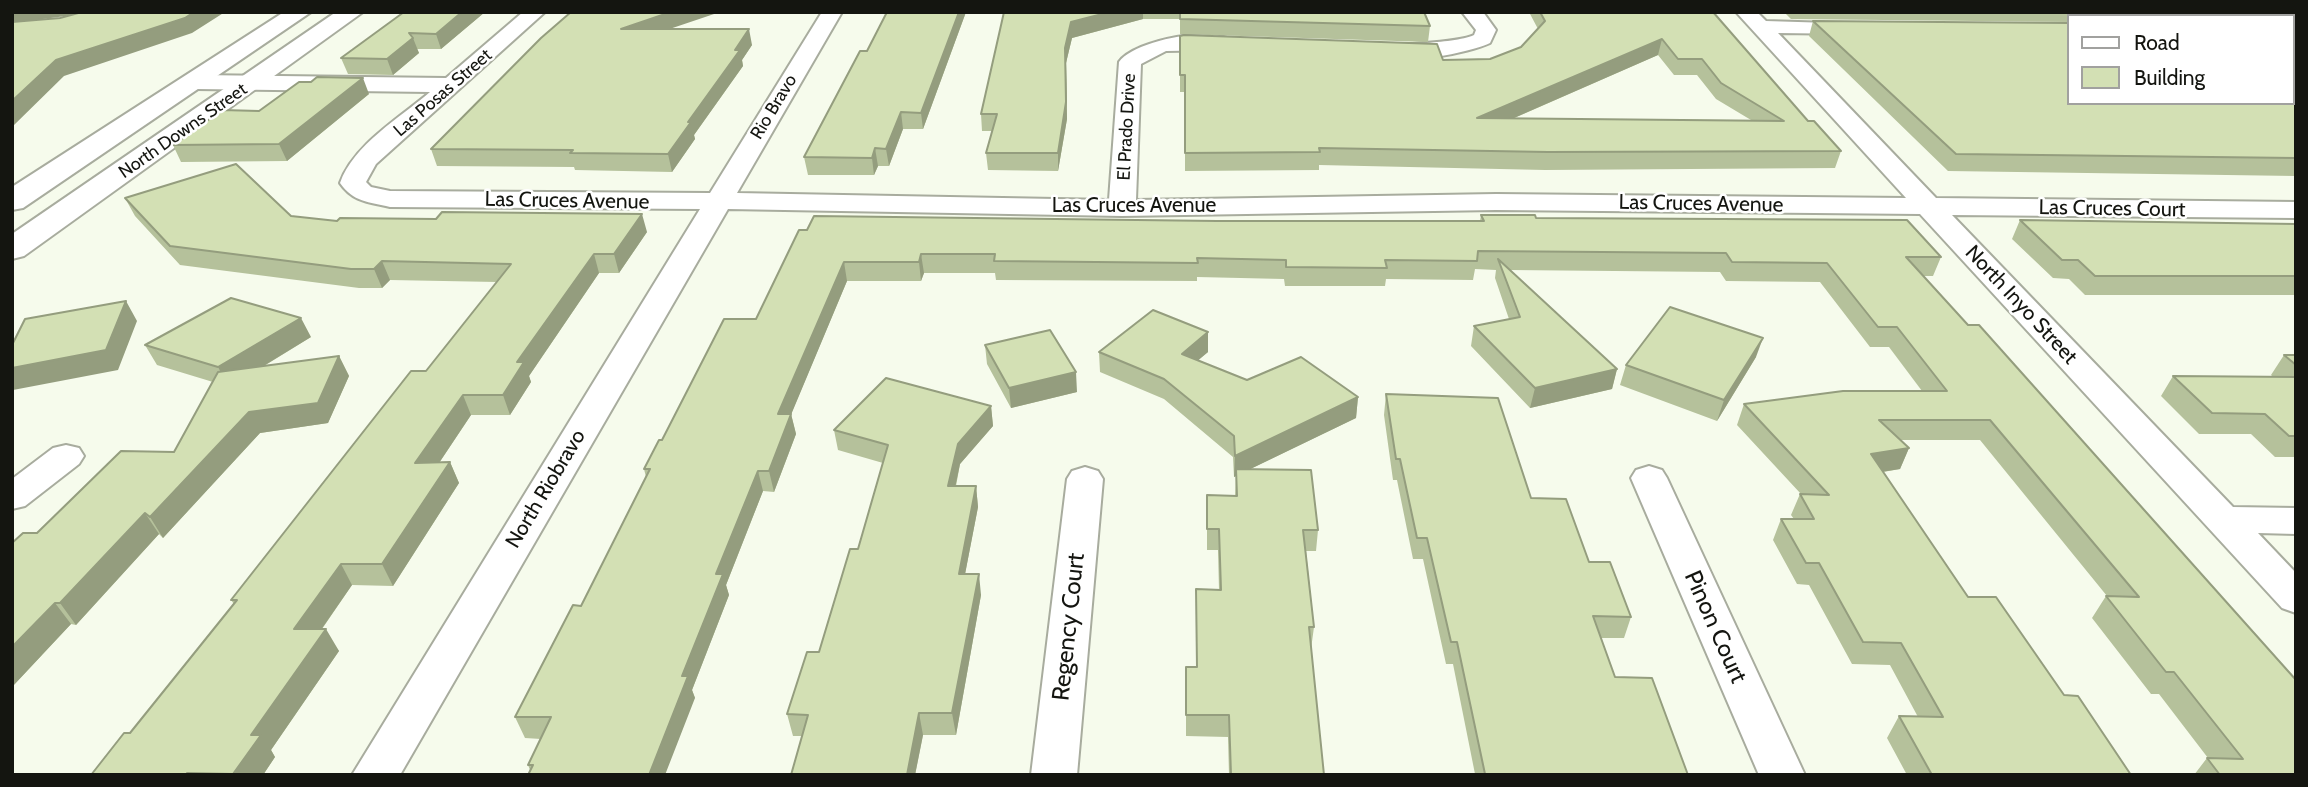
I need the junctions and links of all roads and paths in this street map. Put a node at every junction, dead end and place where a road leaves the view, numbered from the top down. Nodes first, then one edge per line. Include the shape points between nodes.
1 (300, 12) edge
2 (352, 12) edge
3 (536, 12) edge
4 (832, 12) edge
5 (1472, 12) edge
6 (1753, 20) edge
7 (1880, 28) edge
8 (1251, 45) edge
9 (1375, 50) edge
10 (196, 82) junction
11 (253, 83) junction
12 (453, 85) junction
13 (355, 177) joint
14 (12, 201) edge
15 (717, 203) junction
16 (1928, 207) junction
17 (1122, 208) junction
18 (2296, 210) edge
19 (12, 248) edge
20 (66, 456) dead end
21 (1648, 478) dead end
22 (1084, 479) dead end
23 (12, 497) edge
24 (2223, 520) junction
25 (2296, 521) edge
26 (2296, 598) edge
27 (375, 775) edge
28 (1054, 775) edge
29 (1782, 775) edge

1 - 10 main road, North Downs Street
2 - 11 main road, North Downs Street
3 - 12 street, Las Posas Street
4 - 15 street, Rio Bravo
5 - 9 street via 1486,30 1483,39 1467,47
6 - 7 street
6 - 16 street, North Inyo Street
8 - 17 street, El Prado Drive via 1161,44 1143,50 1130,62
10 - 11 street
10 - 14 main road, North Downs Street
11 - 12 street
11 - 19 main road, North Downs Street
12 - 13 street, Las Posas Street via 367,159
13 - 15 street, Las Cruces Avenue via 353,183 362,193 390,200
15 - 17 street, Las Cruces Avenue
15 - 27 street, North Riobravo
16 - 17 street, Las Cruces Avenue via 1399,202
16 - 18 street, Las Cruces Court
16 - 24 street, North Inyo Street
20 - 23 street
21 - 29 street, Pinon Court
22 - 28 street, Regency Court
24 - 25 street
24 - 26 street, North Inyo Street

